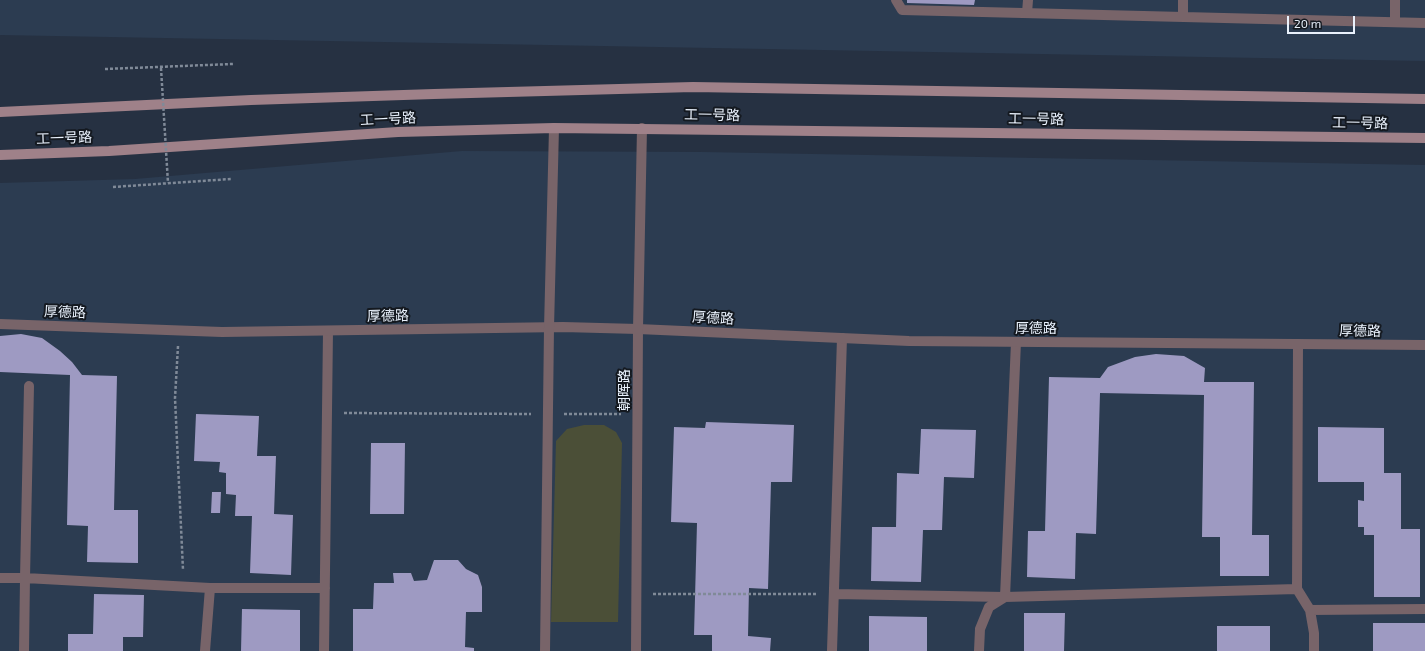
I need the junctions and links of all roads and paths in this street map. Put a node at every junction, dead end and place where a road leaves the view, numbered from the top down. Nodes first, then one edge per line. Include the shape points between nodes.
1 (896, 0) edge
2 (1028, 0) edge
3 (1183, 0) edge
4 (1395, 0) edge
5 (1028, 14) junction
6 (1182, 17) junction
7 (1395, 22) junction
8 (1425, 23) edge
9 (233, 64) dead end
10 (161, 68) junction
11 (105, 69) dead end
12 (1425, 99) edge
13 (0, 112) edge
14 (554, 128) junction
15 (642, 128) junction
16 (1425, 138) edge
17 (0, 155) edge
18 (231, 179) dead end
19 (168, 183) junction
20 (113, 187) dead end
21 (0, 324) edge
22 (549, 328) junction
23 (638, 329) junction
24 (179, 331) junction
25 (328, 331) junction
26 (842, 338) junction
27 (1016, 342) junction
28 (1298, 344) junction
29 (1425, 345) edge
30 (29, 386) dead end
31 (327, 413) junction
32 (548, 414) junction
33 (637, 415) junction
34 (0, 578) edge
35 (25, 578) junction
36 (183, 587) junction
37 (210, 588) junction
38 (325, 588) junction
39 (1297, 588) junction
40 (636, 594) junction
41 (834, 594) junction
42 (1005, 598) junction
43 (1425, 609) edge
44 (1310, 610) junction
45 (24, 651) edge
46 (205, 651) edge
47 (324, 651) edge
48 (545, 651) edge
49 (636, 651) edge
50 (832, 651) edge
51 (978, 651) edge
52 (1314, 651) edge

1 - 5 street via 902,10
2 - 5 street
3 - 6 street
4 - 7 street
5 - 6 street
6 - 7 street
7 - 8 street
9 - 10 path
10 - 11 path
10 - 19 path, bridge
12 - 13 main road, 工一号路 via 693,87 434,94
14 - 15 main road, 工一号路
14 - 17 main road, 工一号路 via 398,132 109,151
14 - 22 street
15 - 16 main road, 工一号路
15 - 23 street, 朝晖路
18 - 19 path
19 - 20 path
21 - 24 street, 厚德路
22 - 23 street, 厚德路
22 - 25 street, 厚德路
22 - 32 street
23 - 26 street, 厚德路
23 - 33 street, 朝晖路
24 - 25 street, 厚德路
24 - 36 path via 175,398
25 - 31 street
26 - 27 street, 厚德路
26 - 41 street
27 - 28 street, 厚德路
27 - 42 street
28 - 29 street, 厚德路
28 - 39 street
30 - 35 street
31 - 32 path
31 - 38 street
32 - 33 path
32 - 48 street
33 - 40 street, 朝晖路
34 - 35 street
35 - 36 street
35 - 45 street
36 - 37 street
37 - 38 street
37 - 46 street
38 - 47 street
39 - 42 street
39 - 44 street
40 - 41 path
40 - 49 street, 朝晖路
41 - 42 street
41 - 50 street
42 - 51 street via 989,606 980,629
43 - 44 street
44 - 52 street

